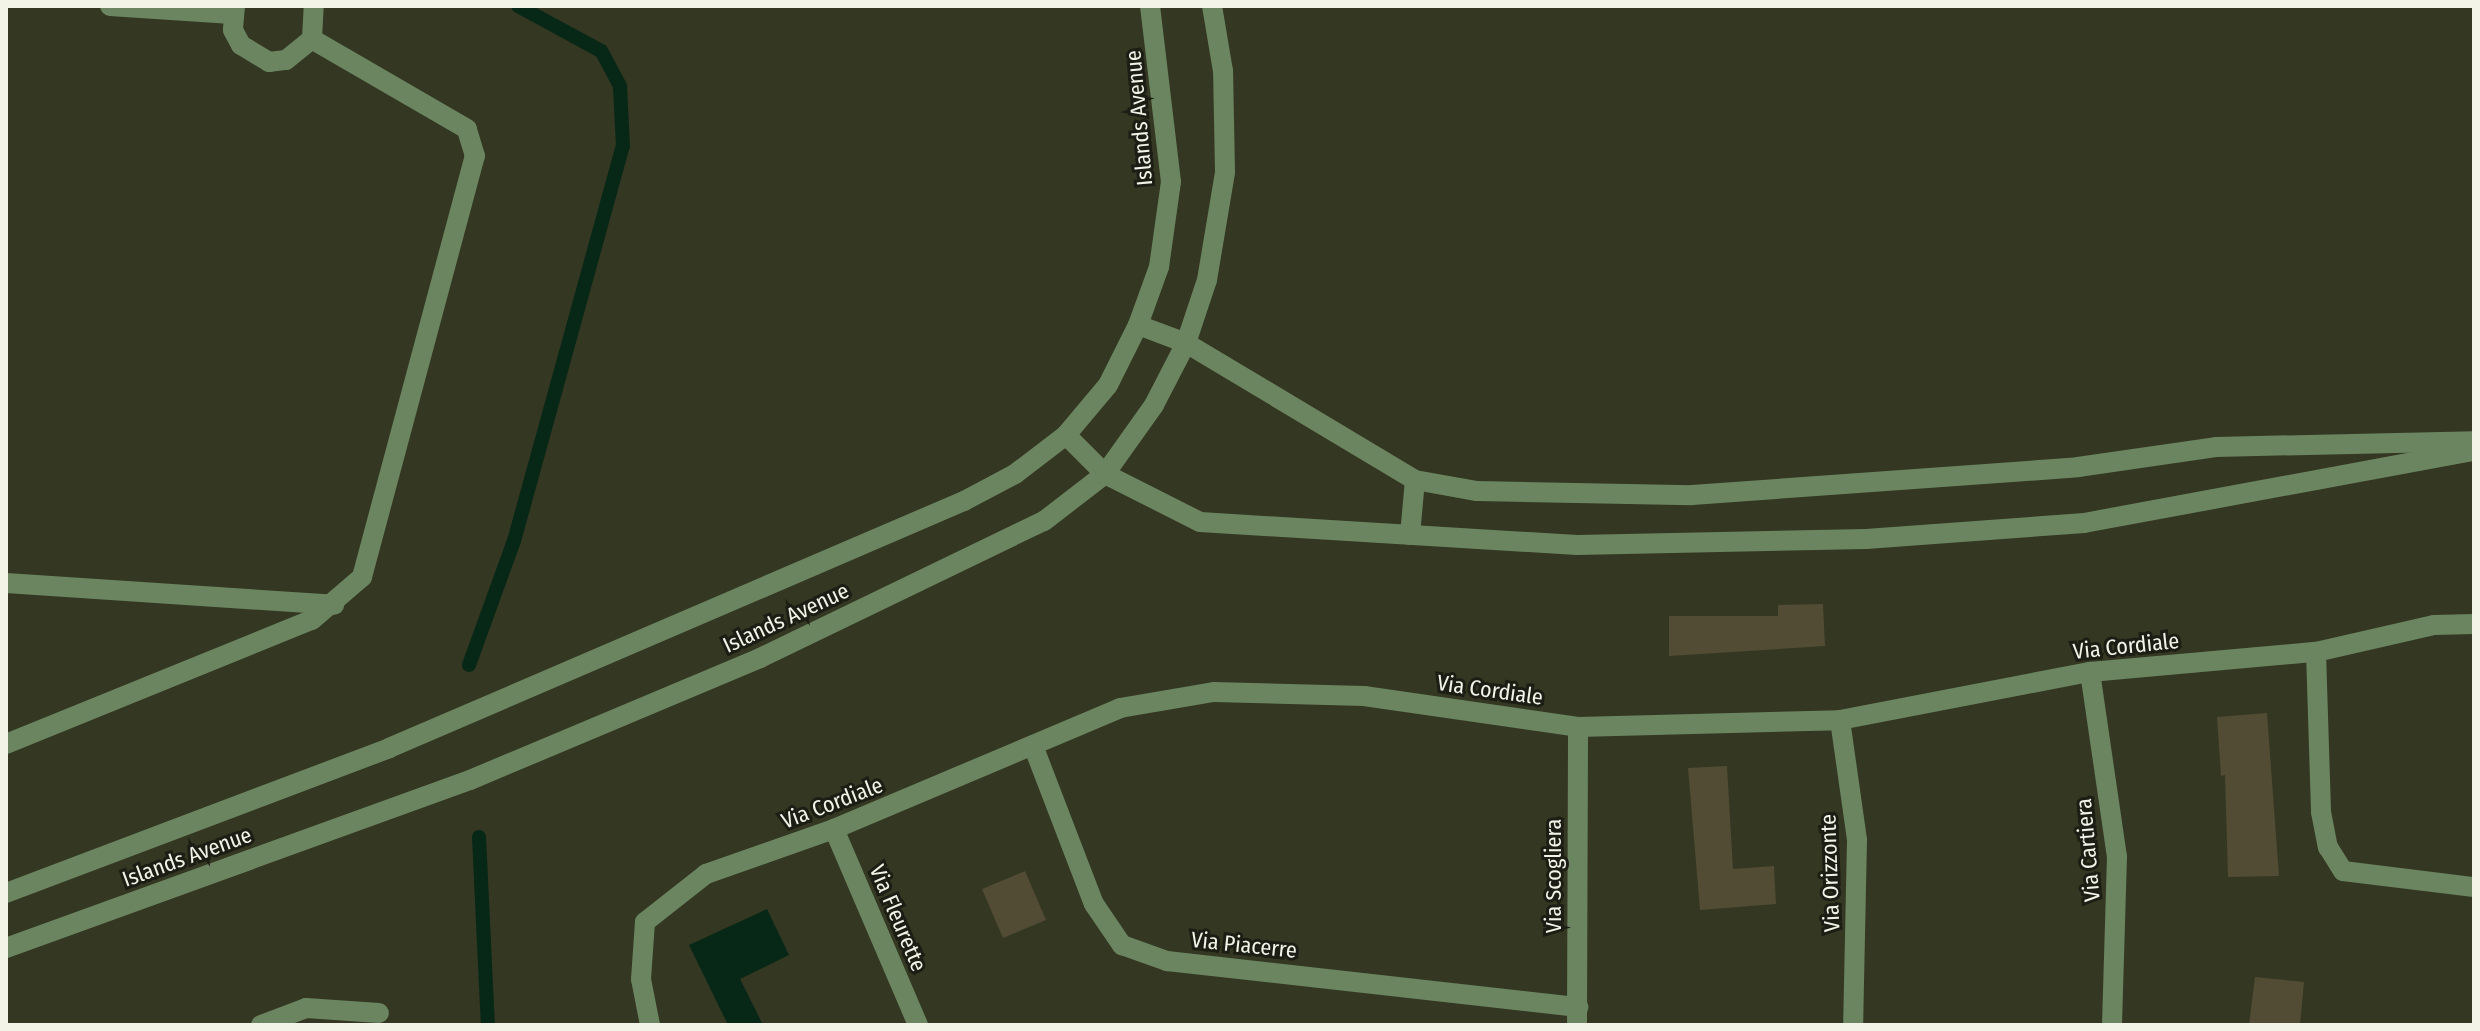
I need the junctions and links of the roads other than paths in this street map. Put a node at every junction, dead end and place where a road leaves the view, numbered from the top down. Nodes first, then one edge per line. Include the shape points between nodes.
1 (110, 6) edge
2 (314, 6) edge
3 (1150, 6) edge
4 (1212, 6) edge
5 (233, 10) edge
6 (312, 39) junction
7 (1138, 325) junction
8 (1186, 343) junction
9 (1066, 435) junction
10 (2474, 441) edge
11 (2474, 451) edge
12 (1105, 474) junction
13 (1415, 480) junction
14 (1410, 535) junction
15 (6, 583) edge
16 (334, 605) junction
17 (2474, 624) edge
18 (2316, 652) junction
19 (2090, 672) junction
20 (1840, 720) junction
21 (1578, 727) junction
22 (6, 744) edge
23 (1034, 748) junction
24 (834, 829) junction
25 (2474, 887) edge
26 (6, 893) edge
27 (6, 948) edge
28 (379, 1013) dead end
29 (1578, 1016) edge
30 (261, 1025) edge
31 (650, 1025) edge
32 (918, 1025) edge
33 (1853, 1025) edge
34 (2112, 1025) edge

1 - 5 street
2 - 6 street
3 - 7 street, Islands Avenue via 1171,182 1159,267
4 - 8 street, Islands Avenue via 1223,71 1225,172 1207,280
5 - 6 street via 241,45 253,57 286,60
6 - 16 street via 467,129 475,156 362,577
7 - 8 street
7 - 9 street, Islands Avenue via 1108,385
8 - 12 street, Islands Avenue via 1154,405
8 - 13 street
9 - 12 street
9 - 26 street, Islands Avenue via 1015,474 937,513 389,748
10 - 13 street via 2216,447 2078,467 1692,495 1477,491
11 - 14 street via 2084,523 1708,546
12 - 14 street via 1200,522
12 - 27 street, Islands Avenue via 1044,521 760,658 470,780
13 - 14 street
15 - 16 street
16 - 22 street via 312,620
17 - 18 street, Via Cordiale via 2434,625
18 - 19 street, Via Cordiale
18 - 25 street via 2321,812 2328,847 2343,871
19 - 20 street, Via Cordiale
19 - 34 street, Via Cartiera via 2117,856
20 - 21 street, Via Cordiale
20 - 33 street, Via Orizzonte via 1857,840
21 - 23 street, Via Cordiale via 1364,696 1214,692 1120,708
21 - 29 street, Via Scogliera
23 - 24 street, Via Cordiale
23 - 29 street, Via Piacerre via 1094,904 1122,945 1167,961
24 - 31 street, Via Cordiale via 706,874 645,922 641,979
24 - 32 street, Via Fleurette
28 - 30 street via 306,1008

